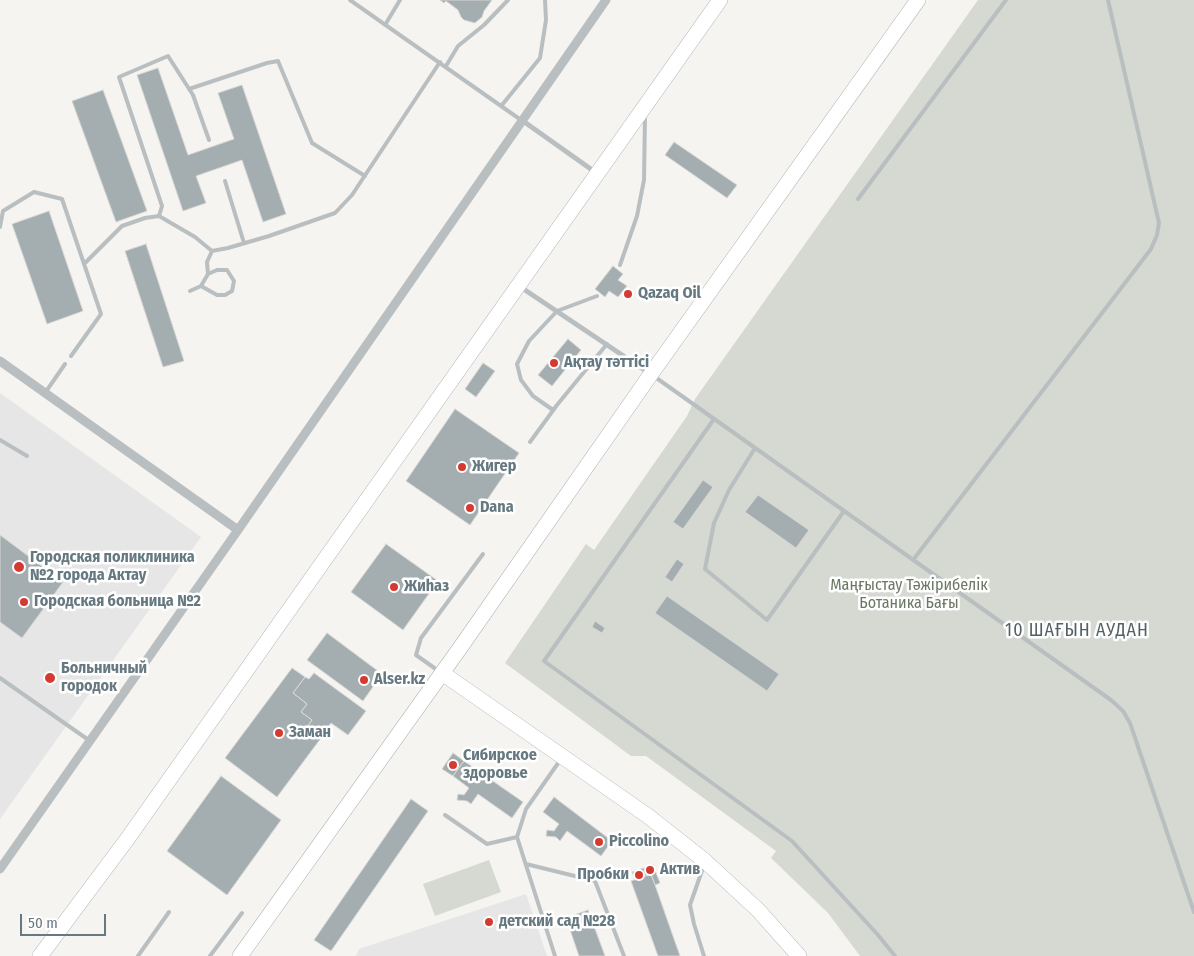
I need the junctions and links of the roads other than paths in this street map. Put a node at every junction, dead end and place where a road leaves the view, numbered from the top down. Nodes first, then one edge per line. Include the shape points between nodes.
1 (350, 0) edge
2 (400, 0) edge
3 (508, 0) edge
4 (545, 0) edge
5 (606, 0) edge
6 (720, 0) edge
7 (918, 0) edge
8 (1006, 0) edge
9 (1108, 0) edge
10 (385, 25) junction
11 (440, 62) junction
12 (446, 66) junction
13 (189, 89) junction
14 (502, 105) junction
15 (646, 107) junction
16 (523, 121) junction
17 (209, 140) dead end
18 (598, 173) junction
19 (365, 176) junction
20 (225, 181) dead end
21 (858, 199) dead end
22 (159, 216) junction
23 (0, 227) edge
24 (244, 243) junction
25 (212, 251) junction
26 (84, 264) junction
27 (620, 265) dead end
28 (208, 274) junction
29 (519, 285) junction
30 (201, 286) junction
31 (190, 291) dead end
32 (597, 296) dead end
33 (557, 311) junction
34 (607, 344) junction
35 (71, 356) dead end
36 (0, 361) edge
37 (65, 364) dead end
38 (651, 374) junction
39 (45, 393) junction
40 (553, 410) junction
41 (714, 419) junction
42 (0, 440) edge
43 (530, 442) dead end
44 (755, 448) junction
45 (27, 456) dead end
46 (844, 511) junction
47 (238, 530) junction
48 (483, 554) dead end
49 (913, 560) junction
50 (442, 673) junction
51 (0, 678) edge
52 (90, 741) junction
53 (562, 756) junction
54 (445, 815) dead end
55 (517, 837) junction
56 (705, 861) junction
57 (526, 864) junction
58 (0, 869) edge
59 (169, 912) dead end
60 (1194, 912) edge
61 (242, 913) dead end
62 (40, 956) edge
63 (138, 956) edge
64 (210, 956) edge
65 (240, 956) edge
66 (556, 956) edge
67 (624, 956) edge
68 (704, 956) edge
69 (799, 956) edge
70 (895, 956) edge

1 - 10 lane
2 - 10 lane
3 - 12 lane via 458,46
4 - 14 lane via 546,20 540,58
5 - 16 street
6 - 15 main road
7 - 38 main road
8 - 21 lane
9 - 49 lane via 1159,222 1156,235 1151,249
10 - 11 lane
11 - 12 lane
11 - 19 lane
12 - 14 lane
13 - 17 lane
13 - 19 lane via 278,61 312,143
13 - 22 lane via 168,56 119,77 162,206
14 - 16 lane
15 - 18 main road
15 - 27 lane via 644,180 637,216
16 - 18 street
16 - 47 street
18 - 29 main road
19 - 24 lane via 335,213
20 - 24 lane
22 - 25 lane
22 - 26 lane via 122,226
23 - 26 lane via 3,210 34,192 62,199
24 - 25 lane
25 - 28 lane via 207,262
26 - 35 lane via 101,314
28 - 30 lane
28 - 30 lane via 227,270 234,281 232,291 225,295 217,294
29 - 33 street
29 - 62 main road via 128,838
30 - 31 lane
32 - 33 lane
33 - 34 street
33 - 40 lane via 529,342 517,364 521,380 533,396
34 - 38 street
34 - 40 lane
36 - 39 street
37 - 39 lane
38 - 41 lane
38 - 50 main road
39 - 47 street
40 - 43 lane
41 - 44 lane
41 - 70 lane via 544,661 792,841
42 - 45 lane
44 - 46 lane
44 - 46 lane via 728,490 714,523 705,569 767,620
46 - 49 lane
47 - 52 street
48 - 50 lane via 421,638 416,655
49 - 60 lane via 1123,711 1130,723
50 - 53 main road
50 - 65 main road
51 - 52 lane
52 - 58 street
53 - 55 lane via 526,809
53 - 56 main road via 648,816
54 - 55 lane via 487,844
55 - 57 lane
56 - 68 lane via 690,905
56 - 69 main road via 758,910
57 - 66 lane
57 - 67 lane via 595,881
59 - 63 lane
61 - 64 lane

